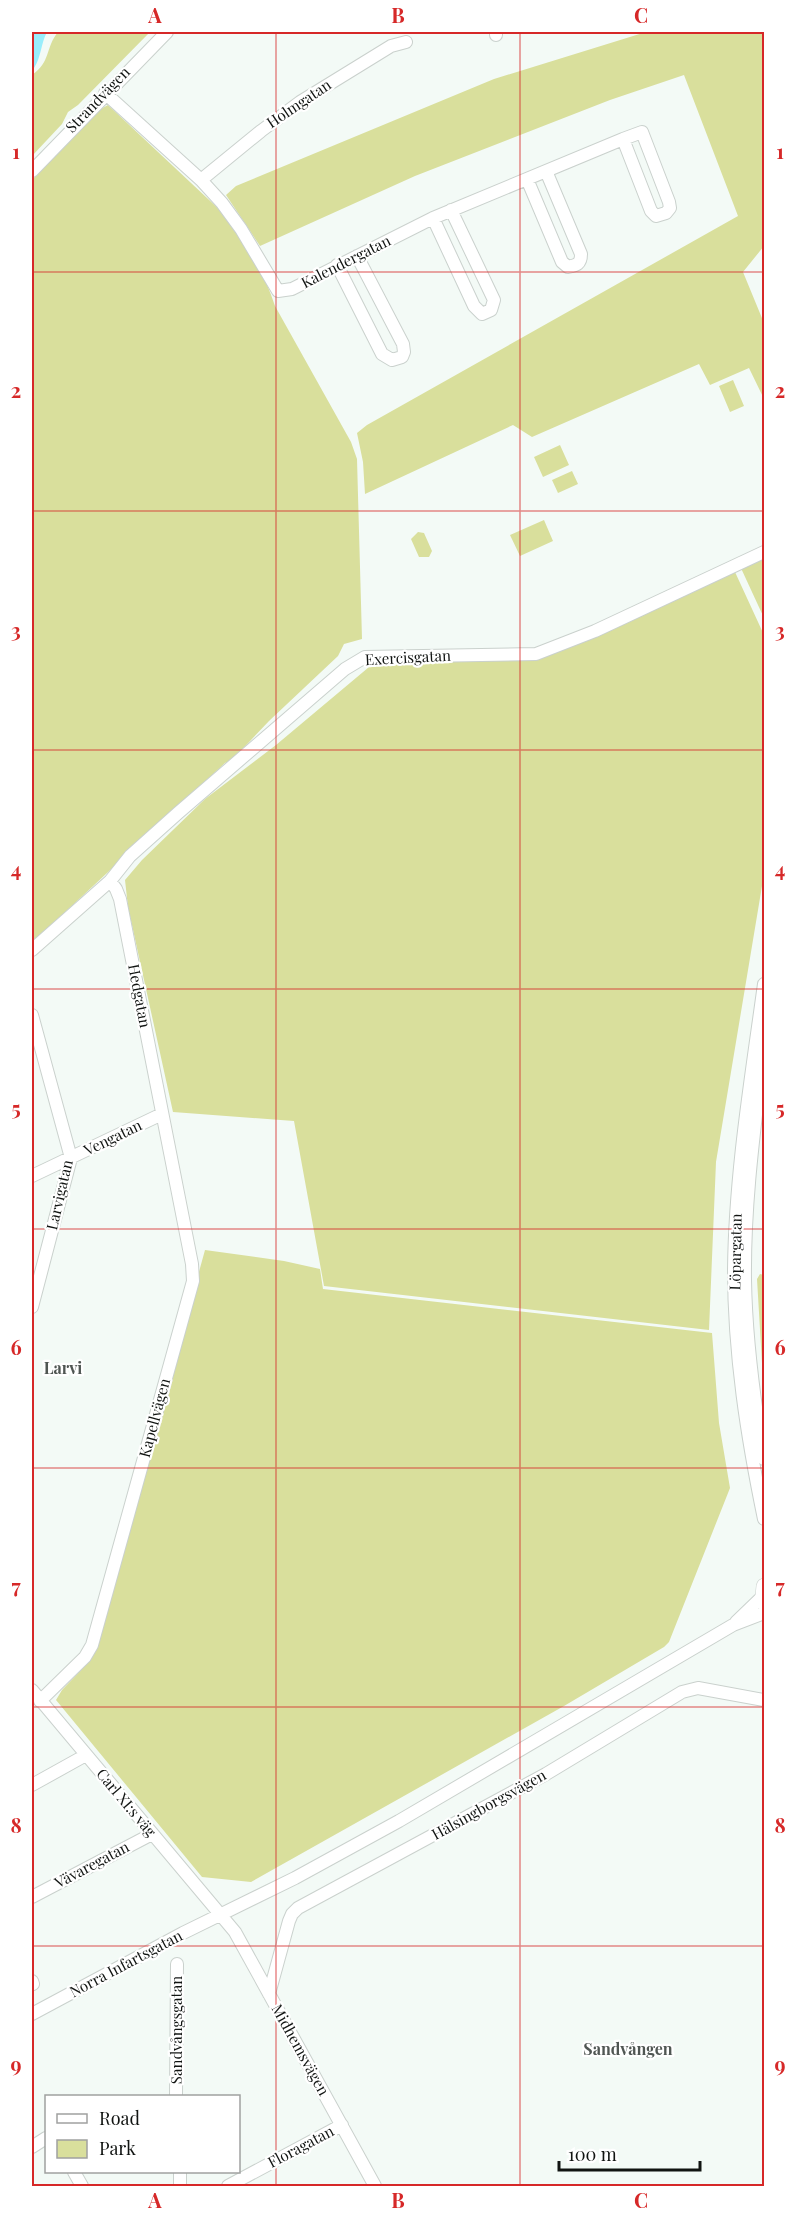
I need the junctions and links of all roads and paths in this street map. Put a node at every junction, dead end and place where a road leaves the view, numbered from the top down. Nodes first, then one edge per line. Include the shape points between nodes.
1 (167, 32) edge
2 (406, 42) dead end
3 (105, 93) junction
4 (623, 139) junction
5 (32, 171) edge
6 (546, 171) junction
7 (527, 179) junction
8 (201, 180) junction
9 (452, 210) junction
10 (433, 218) junction
11 (357, 256) junction
12 (337, 265) junction
13 (765, 552) edge
14 (110, 881) junction
15 (32, 950) edge
16 (765, 984) edge
17 (32, 1015) edge
18 (765, 1047) edge
19 (162, 1114) junction
20 (754, 1144) edge
21 (71, 1158) junction
22 (32, 1176) edge
23 (32, 1307) edge
24 (765, 1459) edge
25 (765, 1519) edge
26 (764, 1595) edge
27 (765, 1613) edge
28 (733, 1625) junction
29 (32, 1690) edge
30 (765, 1700) edge
31 (40, 1701) junction
32 (86, 1755) junction
33 (32, 1785) edge
34 (152, 1834) junction
35 (32, 1897) edge
36 (222, 1915) junction
37 (177, 1964) dead end
38 (269, 1994) junction
39 (32, 2014) edge
40 (177, 2095) edge
41 (342, 2125) junction
42 (45, 2139) edge
43 (32, 2147) edge
44 (75, 2173) edge
45 (82, 2187) edge
46 (228, 2187) edge
47 (375, 2187) edge

1 - 3 street, Strandvägen
2 - 8 street, Holmgatan via 391,46 300,102
3 - 5 street, Strandvägen
3 - 8 street, Kalendergatan
4 - 4 street, Kalendergatan via 642,132 669,202 666,213 656,216 651,212
4 - 6 street, Kalendergatan
6 - 7 street, Kalendergatan
6 - 7 street via 581,254 578,264 568,267 562,262
7 - 9 street, Kalendergatan
8 - 12 street, Kalendergatan via 241,229 278,291 292,289
9 - 10 street, Kalendergatan
9 - 10 street via 494,300 491,310 482,314 474,306
10 - 11 street, Kalendergatan
11 - 12 street, Kalendergatan
11 - 12 street via 403,344 402,357 392,360 382,354
13 - 14 street, Exercisgatan via 536,654 365,657 356,661 178,813 130,856
14 - 15 street, Exercisgatan
14 - 19 street, Hedgatan via 120,899
16 - 20 street, Löpargatan
17 - 21 street, Larvigatan
18 - 20 street, Löpargatan
19 - 21 street, Vengatan
19 - 31 street, Kapellvägen via 193,1281 92,1645 79,1664
20 - 24 street, Löpargatan via 747,1212 746,1298
20 - 25 street, Löpargatan via 736,1235 736,1329 747,1431
21 - 22 street, Vengatan
21 - 23 street, Larvigatan
26 - 28 street, Hälsingborgsvägen
27 - 28 street, Hälsingborgsvägen
28 - 36 street, Hälsingborgsvägen via 409,1815
29 - 31 street, Carl XI:s väg
30 - 38 street, Hälsingborgsvägen via 698,1688 682,1692 546,1774 298,1908 289,1921
31 - 32 street, Carl XI:s väg
32 - 33 street
32 - 34 street, Carl XI:s väg
34 - 35 street, Vävaregatan
34 - 36 street, Carl XI:s väg
36 - 38 street, Midhemsvägen
36 - 39 street, Norra Infartsgatan
37 - 40 street, Sandvångsgatan
38 - 41 street, Midhemsvägen
41 - 46 street, Floragatan
41 - 47 street, Midhemsvägen
42 - 43 street
44 - 45 street

